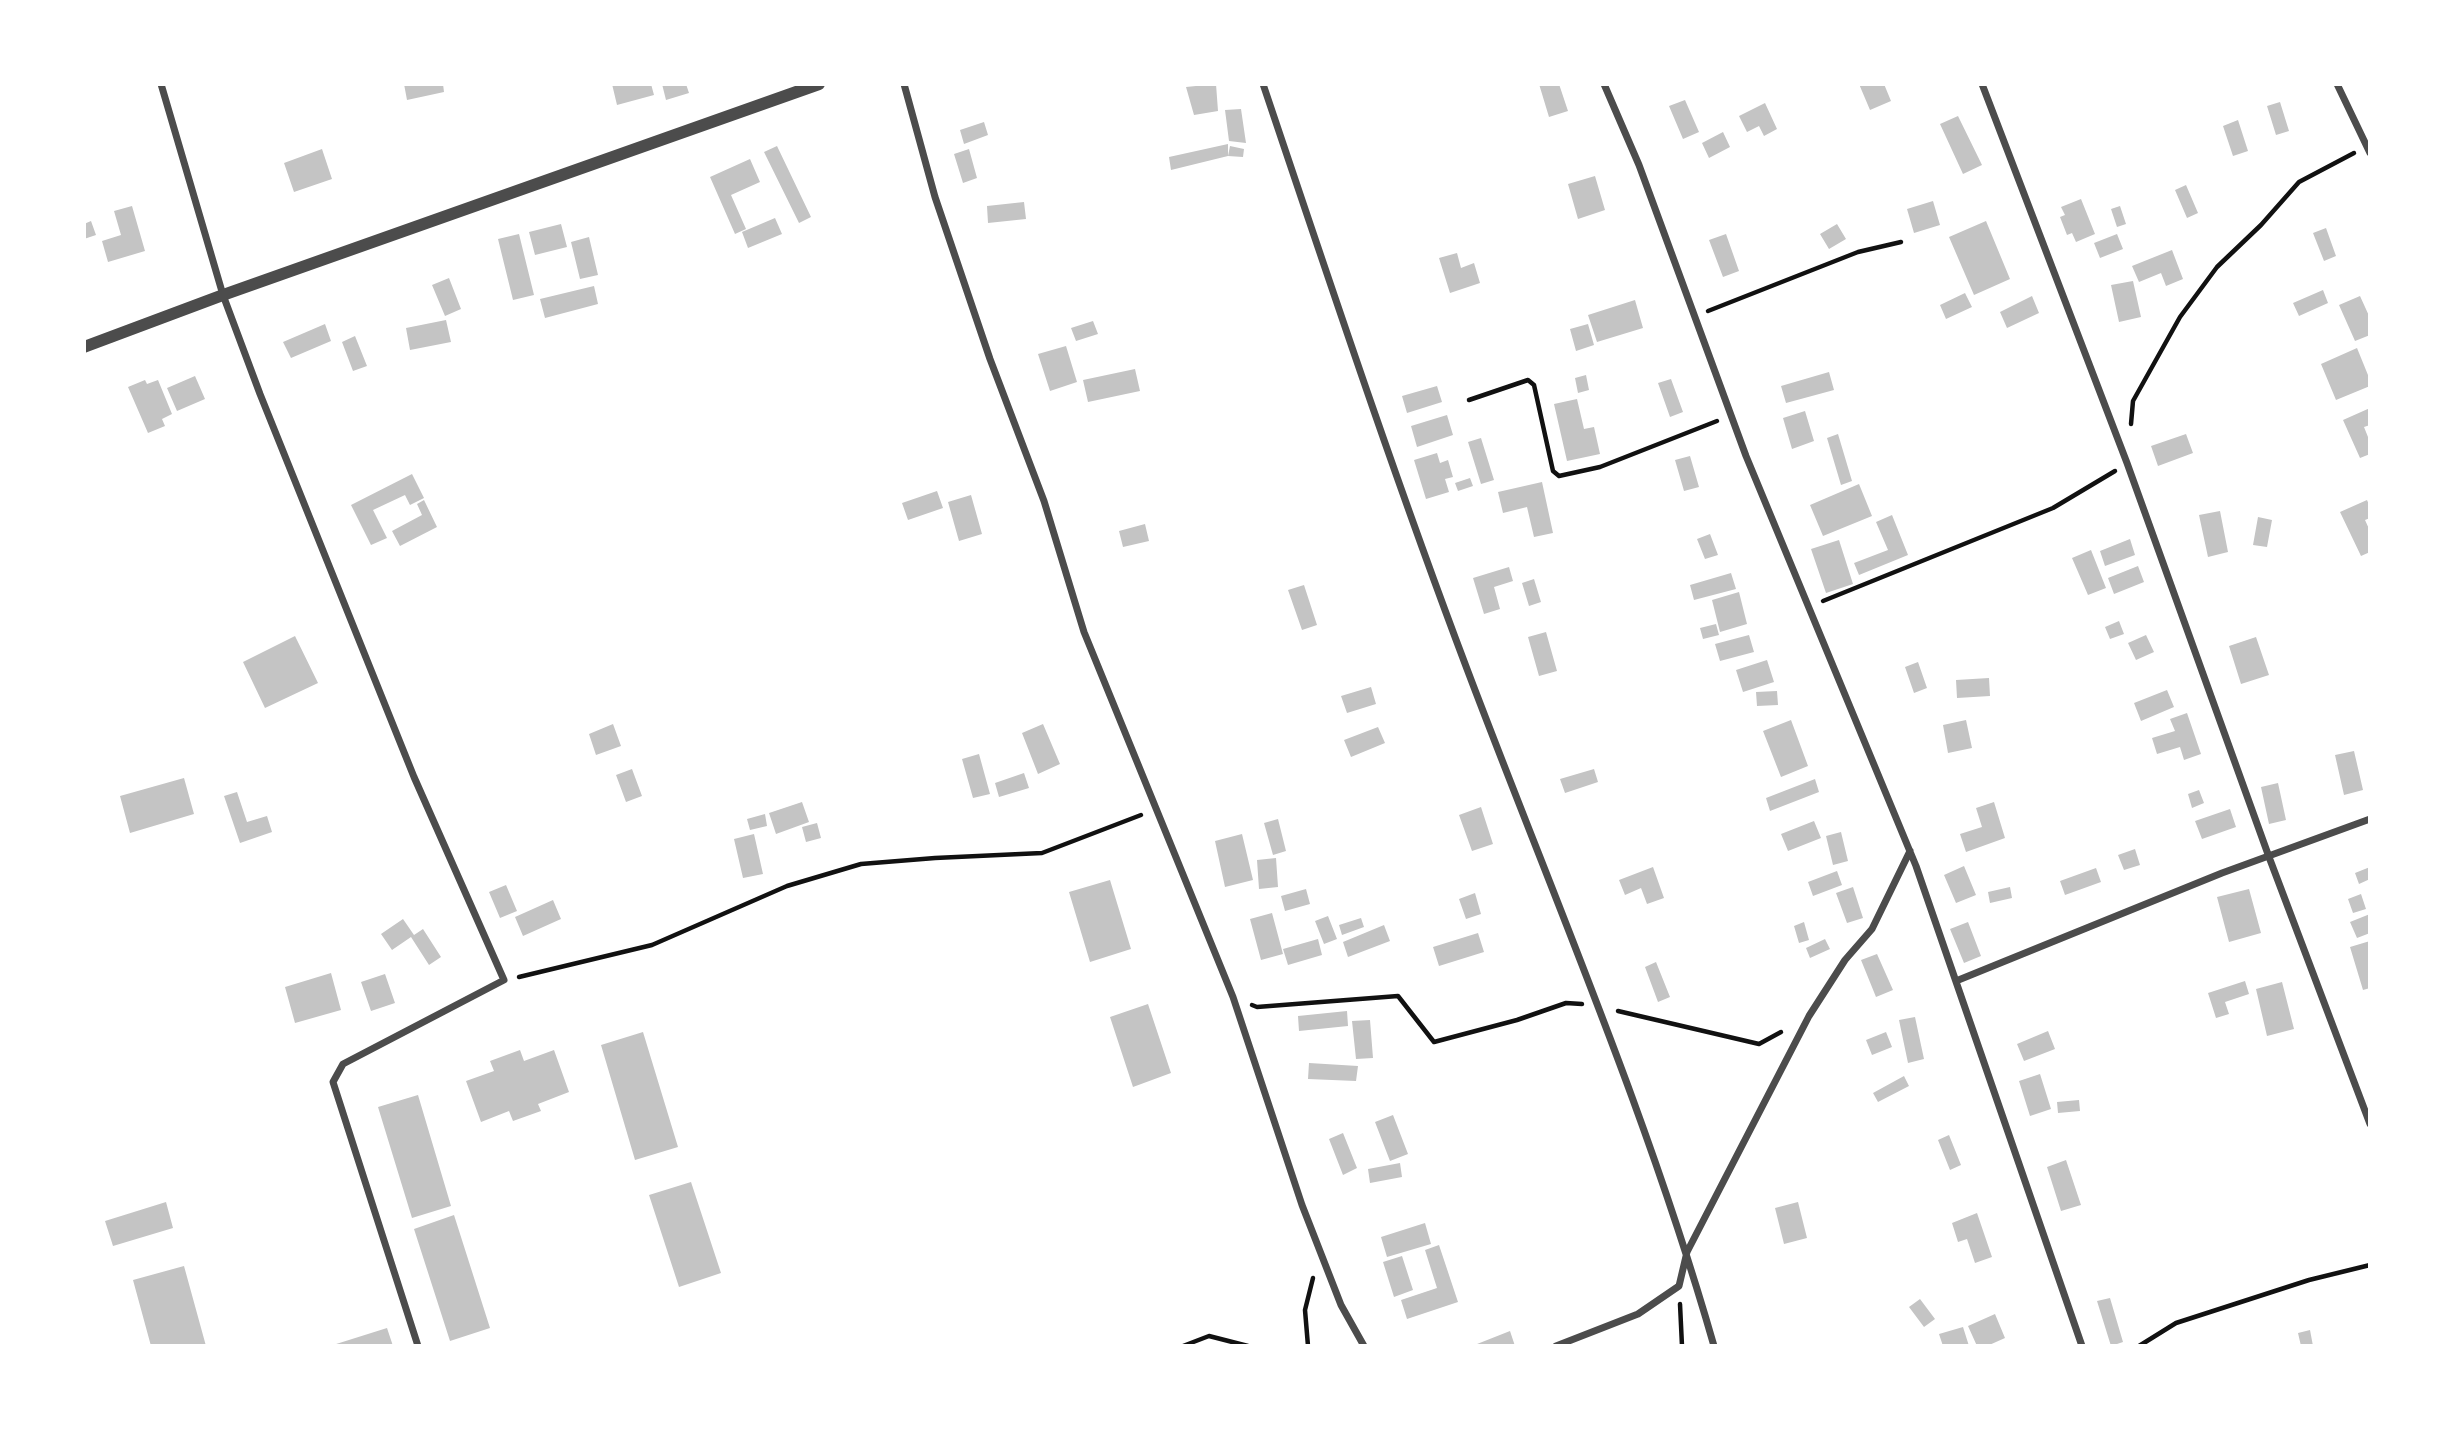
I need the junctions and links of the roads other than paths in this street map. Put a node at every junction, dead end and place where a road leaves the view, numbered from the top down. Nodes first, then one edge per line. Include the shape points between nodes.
1 (161, 84) edge
2 (819, 84) edge
3 (904, 84) edge
4 (1263, 84) edge
5 (1604, 84) edge
6 (1982, 84) edge
7 (2337, 84) edge
8 (2369, 148) edge
9 (223, 295) junction
10 (84, 347) edge
11 (2370, 820) edge
12 (1910, 851) junction
13 (2269, 857) junction
14 (1956, 981) junction
15 (2370, 1124) edge
16 (1687, 1252) junction
17 (418, 1346) edge
18 (1364, 1346) edge
19 (1556, 1346) edge
20 (1714, 1346) edge
21 (2082, 1346) edge

1 - 9 street
2 - 9 street
3 - 18 street via 935,197 1044,501 1084,632 1233,997 1302,1205 1341,1305
4 - 16 street via 1466,667 1598,1006
5 - 12 street via 1639,165 1746,456
6 - 13 street via 2127,463
7 - 8 street
9 - 10 street
9 - 17 street via 409,764 505,980 343,1064 332,1082
11 - 13 street
12 - 14 street
12 - 16 street via 1872,929 1845,960 1809,1016
13 - 14 street
13 - 15 street
14 - 21 street
16 - 19 street via 1679,1286 1638,1314
16 - 20 street

